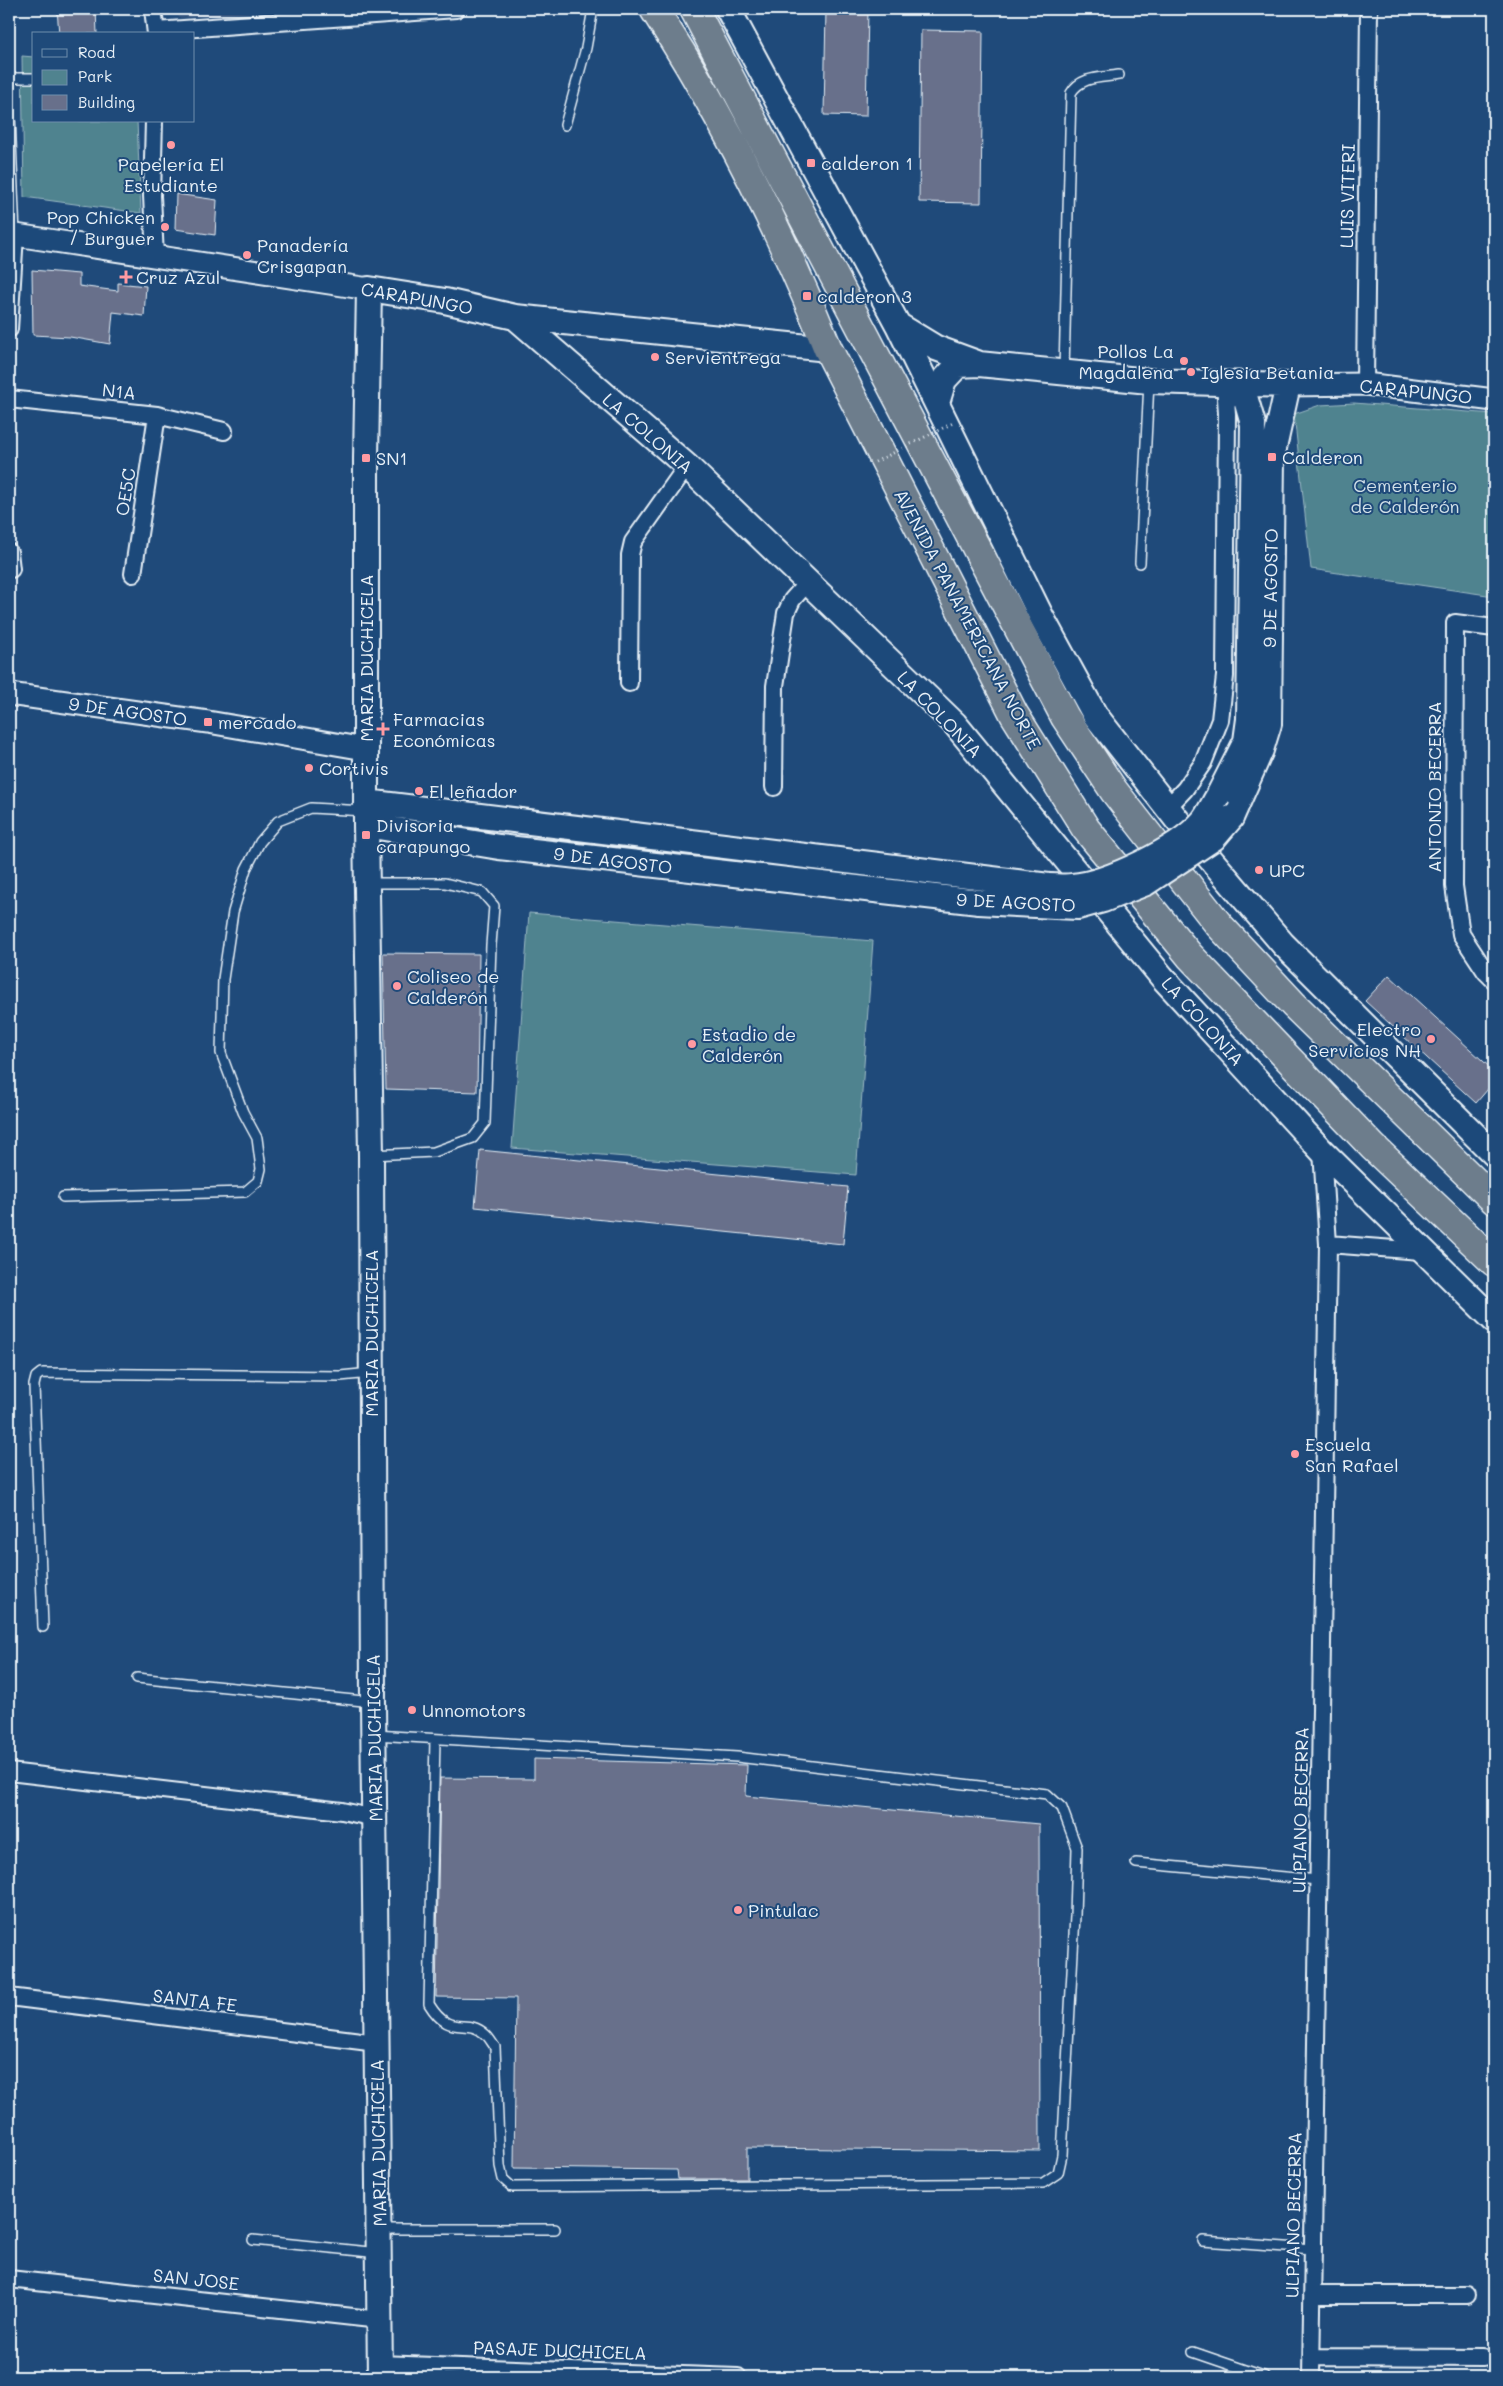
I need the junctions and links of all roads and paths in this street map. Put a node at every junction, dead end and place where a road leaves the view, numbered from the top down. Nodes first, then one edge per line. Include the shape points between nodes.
1 (153, 9) edge
2 (456, 9) edge
3 (593, 9) edge
4 (654, 9) edge
5 (694, 9) edge
6 (728, 9) edge
7 (1369, 9) edge
8 (156, 32) edge
9 (1119, 75) dead end
10 (9, 78) edge
11 (32, 78) edge
12 (9, 93) edge
13 (154, 122) edge
14 (565, 125) dead end
15 (12, 235) edge
16 (155, 257) junction
17 (369, 289) junction
18 (515, 317) junction
19 (898, 325) junction
20 (9, 329) edge
21 (828, 349) junction
22 (979, 364) junction
23 (1064, 371) junction
24 (1148, 381) junction
25 (1228, 384) junction
26 (1365, 384) junction
27 (1288, 385) junction
28 (9, 399) edge
29 (1494, 400) edge
30 (937, 402) junction
31 (157, 416) junction
32 (955, 422) dead end
33 (224, 431) dead end
34 (875, 462) dead end
35 (687, 466) junction
36 (9, 552) edge
37 (1140, 563) dead end
38 (11, 569) dead end
39 (133, 574) dead end
40 (807, 583) junction
41 (1494, 628) edge
42 (630, 683) dead end
43 (9, 694) edge
44 (365, 750) junction
45 (774, 787) dead end
46 (1167, 808) junction
47 (366, 813) junction
48 (366, 883) junction
49 (1052, 896) junction
50 (1494, 980) edge
51 (1322, 1151) junction
52 (1494, 1154) edge
53 (371, 1155) junction
54 (63, 1197) dead end
55 (1494, 1200) edge
56 (1328, 1244) junction
57 (1421, 1251) junction
58 (1494, 1262) edge
59 (1494, 1320) edge
60 (371, 1373) junction
61 (43, 1627) dead end
62 (137, 1678) dead end
63 (373, 1702) junction
64 (374, 1735) junction
65 (436, 1740) junction
66 (9, 1772) edge
67 (375, 1818) junction
68 (1136, 1863) dead end
69 (1318, 1880) junction
70 (9, 1997) edge
71 (377, 2043) junction
72 (555, 2229) dead end
73 (379, 2230) junction
74 (253, 2240) dead end
75 (1203, 2241) dead end
76 (1313, 2250) junction
77 (379, 2253) junction
78 (9, 2278) edge
79 (1467, 2294) dead end
80 (1312, 2295) junction
81 (380, 2320) junction
82 (1193, 2352) dead end
83 (1311, 2357) junction
84 (1484, 2358) dead end
85 (380, 2370) edge
86 (738, 2377) edge
87 (1266, 2377) edge
88 (1311, 2377) edge

1 - 8 street
2 - 8 street
3 - 14 lane
4 - 21 highway, AVENIDA PANAMERICANA NORTE via 738,153 807,296
5 - 55 highway via 1065,717 1114,790 1219,925 1294,1005
6 - 19 main road
7 - 26 street, LUIS VITERI
9 - 23 lane via 1085,80 1071,93
10 - 11 lane
12 - 15 lane
13 - 16 street via 152,196
15 - 16 street, CARAPUNGO
15 - 20 street
16 - 17 street, CARAPUNGO
17 - 18 main road, CARAPUNGO
17 - 44 main road, MARIA DUCHICELA
18 - 21 main road, CARAPUNGO
18 - 35 main road, LA COLONIA
19 - 22 main road, CARAPUNGO via 936,348
19 - 30 main road
21 - 58 highway, AVENIDA PANAMERICANA NORTE via 1014,714 1086,828 1190,956 1373,1147
22 - 23 main road, CARAPUNGO
22 - 30 main road, CARAPUNGO via 958,365 944,380
23 - 24 main road, CARAPUNGO
24 - 25 main road, CARAPUNGO
24 - 37 lane
25 - 27 main road, CARAPUNGO
25 - 46 street via 1225,676 1220,720 1203,764
25 - 49 main road, 9 DE AGOSTO, bridge via 1246,400 1253,424 1249,719 1246,741 1202,822 1175,844 1138,864
26 - 27 street, CARAPUNGO
26 - 29 street, CARAPUNGO
27 - 49 main road, 9 DE AGOSTO, bridge via 1272,457 1269,724 1258,758 1230,818 1214,838 1124,894 1078,906
28 - 31 street, N1A
30 - 46 main road via 1042,618 1095,714
31 - 33 street, N1A
31 - 39 street, OE5C
32 - 34 path, bridge
35 - 40 main road, LA COLONIA
35 - 42 street via 633,542 630,555
36 - 38 street
40 - 45 street via 786,612 775,686
40 - 51 main road, LA COLONIA via 954,724 1162,977
41 - 50 street, ANTONIO BECERRA via 1455,623 1454,886 1461,934
43 - 44 street, 9 DE AGOSTO via 208,722
44 - 47 main road, MARIA DUCHICELA
46 - 52 main road via 1283,944
47 - 48 main road, MARIA DUCHICELA
47 - 49 main road, 9 DE AGOSTO
47 - 54 lane via 311,808 278,821 260,842 246,869 233,912 223,979 221,1053 243,1112 257,1138 261,1169 258,1181 245,1192
48 - 53 main road, MARIA DUCHICELA
48 - 53 lane via 445,883 482,892 494,906 485,1123 473,1138 434,1152
51 - 56 street, ULPIANO BECERRA
51 - 57 main road
53 - 60 main road, MARIA DUCHICELA
56 - 57 street
56 - 69 street, ULPIANO BECERRA
57 - 59 main road
60 - 61 lane via 340,1376 41,1373 34,1385
60 - 63 main road, MARIA DUCHICELA
62 - 63 lane
63 - 64 main road, MARIA DUCHICELA
64 - 65 lane
64 - 67 main road, MARIA DUCHICELA
65 - 65 lane via 429,2004 437,2017 449,2026 471,2027 485,2034 495,2047 500,2166 503,2179 512,2187 1043,2183 1058,2173 1077,1848 1062,1808 1047,1794 737,1757
66 - 67 street via 342,1811
67 - 71 main road, MARIA DUCHICELA
68 - 69 lane
69 - 76 street, ULPIANO BECERRA
70 - 71 street, SANTA FE
71 - 73 main road, MARIA DUCHICELA
72 - 73 lane
73 - 77 main road, MARIA DUCHICELA
74 - 77 lane
75 - 76 lane
76 - 80 street, ULPIANO BECERRA
77 - 81 main road, MARIA DUCHICELA
78 - 81 street, SAN JOSE
79 - 80 street
80 - 83 street, ULPIANO BECERRA
81 - 85 main road, MARIA DUCHICELA
82 - 87 lane
83 - 84 street
83 - 88 street, ULPIANO BECERRA
85 - 86 street, PASAJE DUCHICELA

